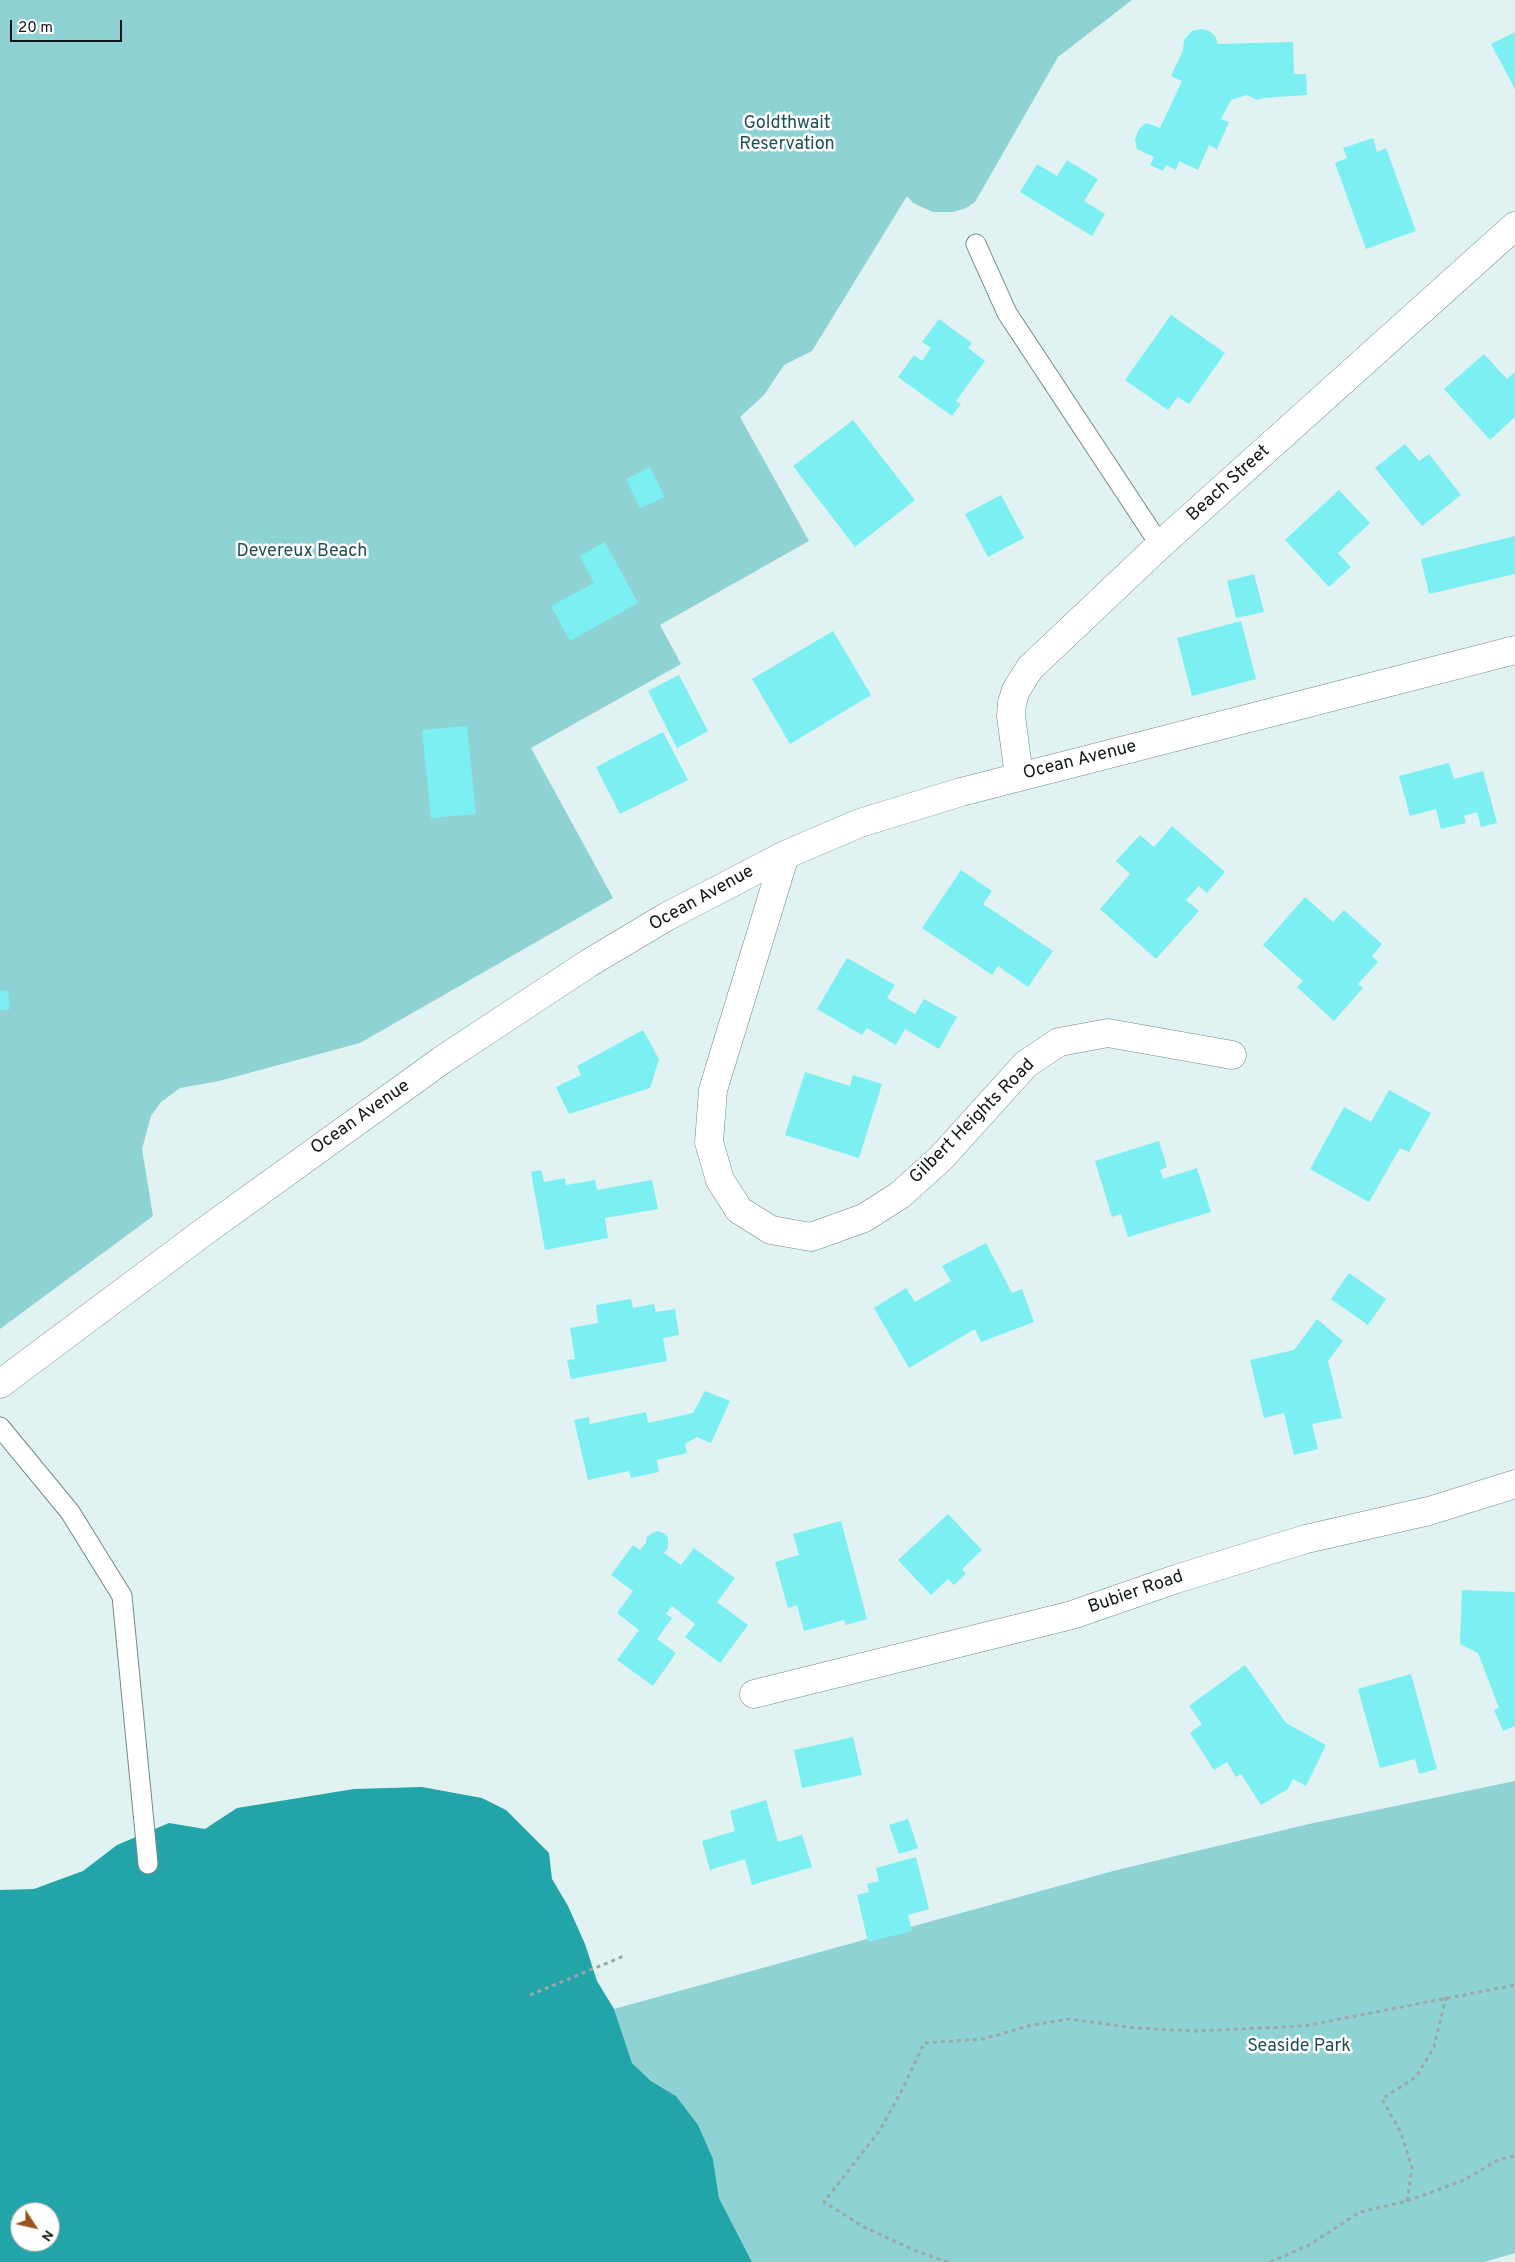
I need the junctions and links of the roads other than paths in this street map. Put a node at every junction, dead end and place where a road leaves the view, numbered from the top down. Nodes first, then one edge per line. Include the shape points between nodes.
1 (1515, 226) edge
2 (976, 244) dead end
3 (1160, 545) junction
4 (1515, 650) edge
5 (1019, 776) junction
6 (785, 855) junction
7 (1232, 1054) dead end
8 (0, 1384) edge
9 (0, 1427) edge
10 (1515, 1484) edge
11 (754, 1694) dead end
12 (148, 1864) dead end

1 - 3 street, Beach Street
2 - 3 lane via 1007,313
3 - 5 street, Beach Street via 1042,655 1020,682 1014,696 1012,716
4 - 5 street, Ocean Avenue
5 - 6 street, Ocean Avenue via 874,818
6 - 7 street, Gilbert Heights Road via 713,1090 709,1142 720,1180 739,1210 771,1230 811,1237 864,1218 900,1195 941,1158 1026,1064 1059,1042 1108,1033
6 - 8 street, Ocean Avenue via 666,917 442,1060
9 - 12 lane via 70,1512 122,1596
10 - 11 street, Bubier Road via 1429,1512 1306,1539 1072,1615

